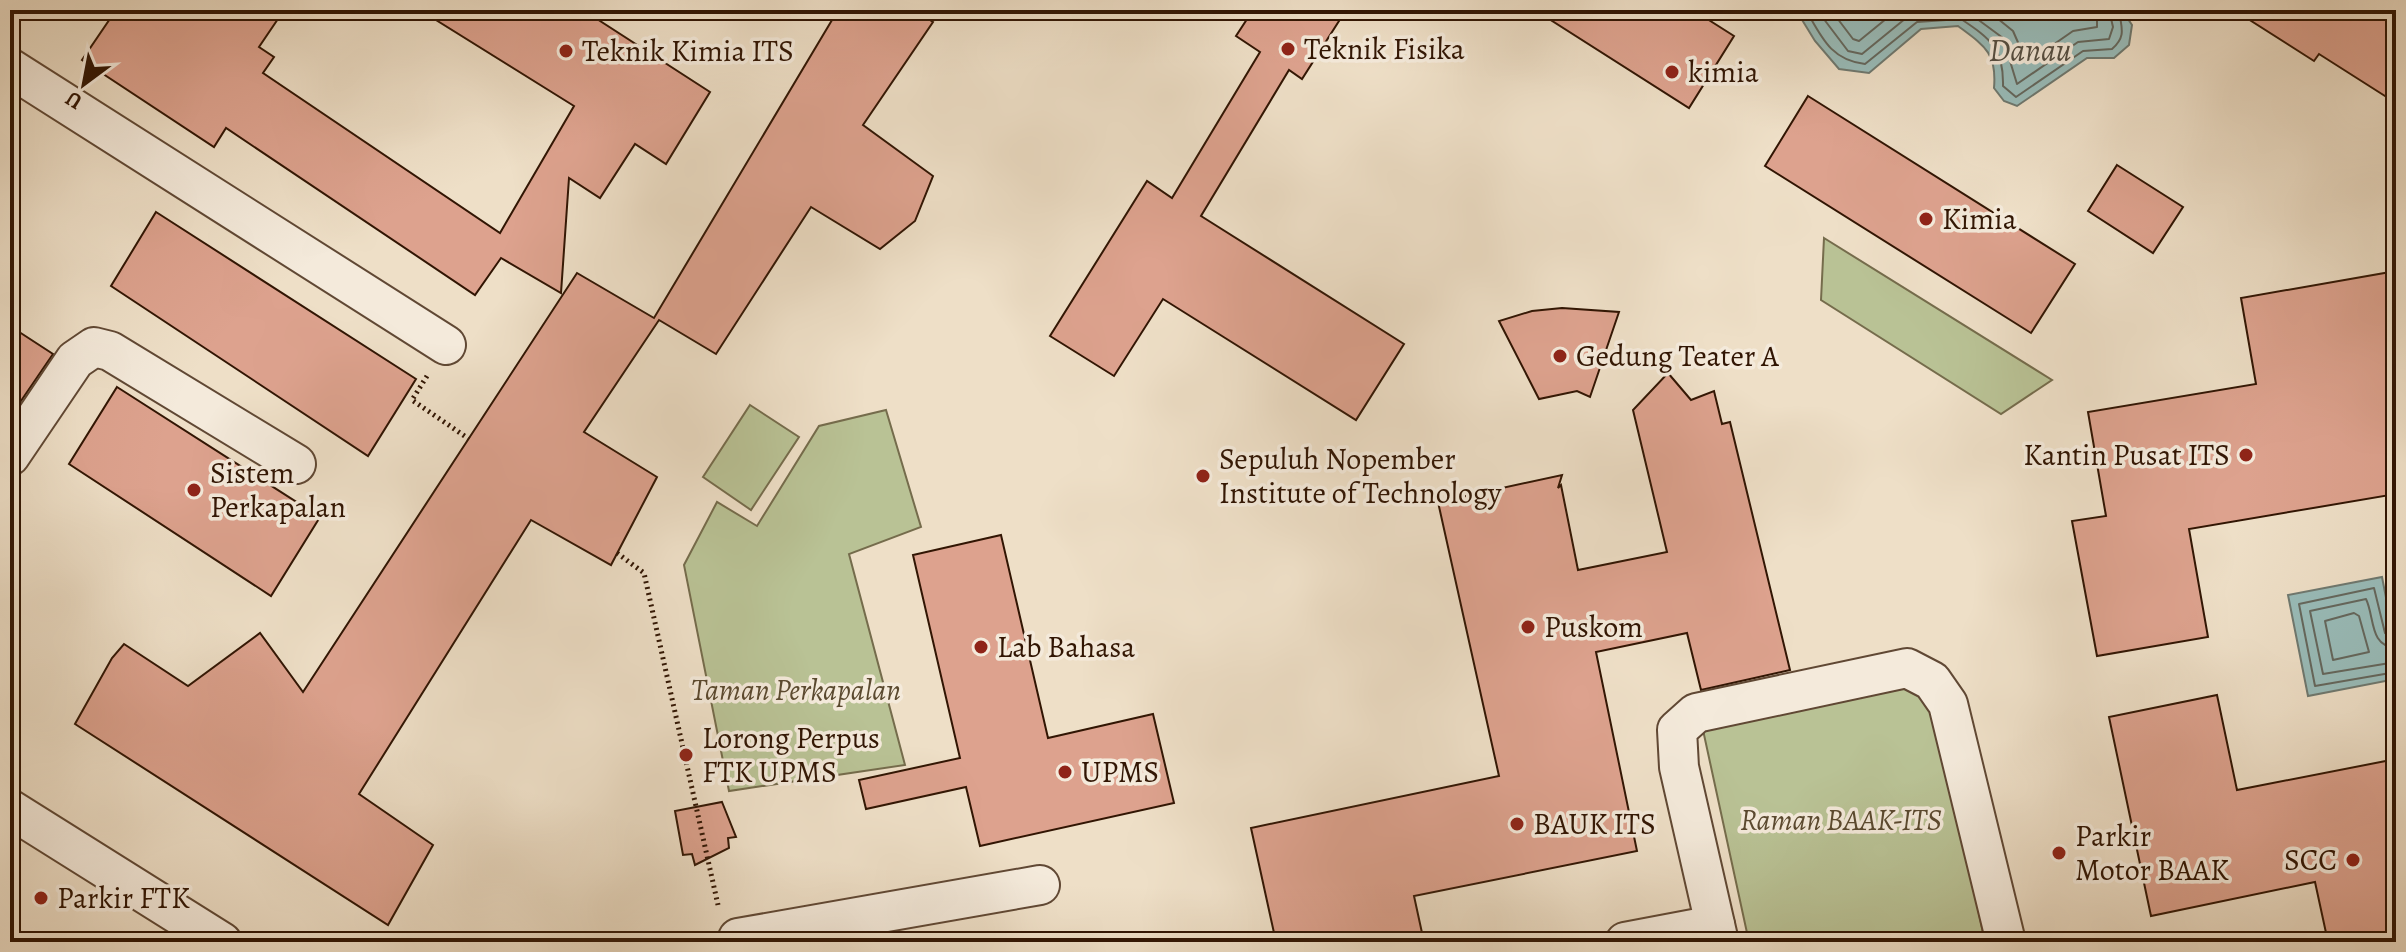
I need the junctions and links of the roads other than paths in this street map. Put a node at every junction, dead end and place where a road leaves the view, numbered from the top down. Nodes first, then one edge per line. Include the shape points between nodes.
1 (10, 68) edge
2 (446, 345) road end
3 (10, 456) edge
4 (296, 464) dead end
5 (10, 809) edge
6 (1040, 885) dead end
7 (728, 924) road end
8 (1717, 934) edge
9 (222, 942) edge
10 (1625, 942) edge
11 (2006, 942) edge

1 - 2 lane
3 - 4 lane via 75,360 94,347 110,351
5 - 9 lane
6 - 7 lane
8 - 10 lane
8 - 11 lane via 1679,767 1677,730 1696,713 1907,668 1932,681 1948,704

